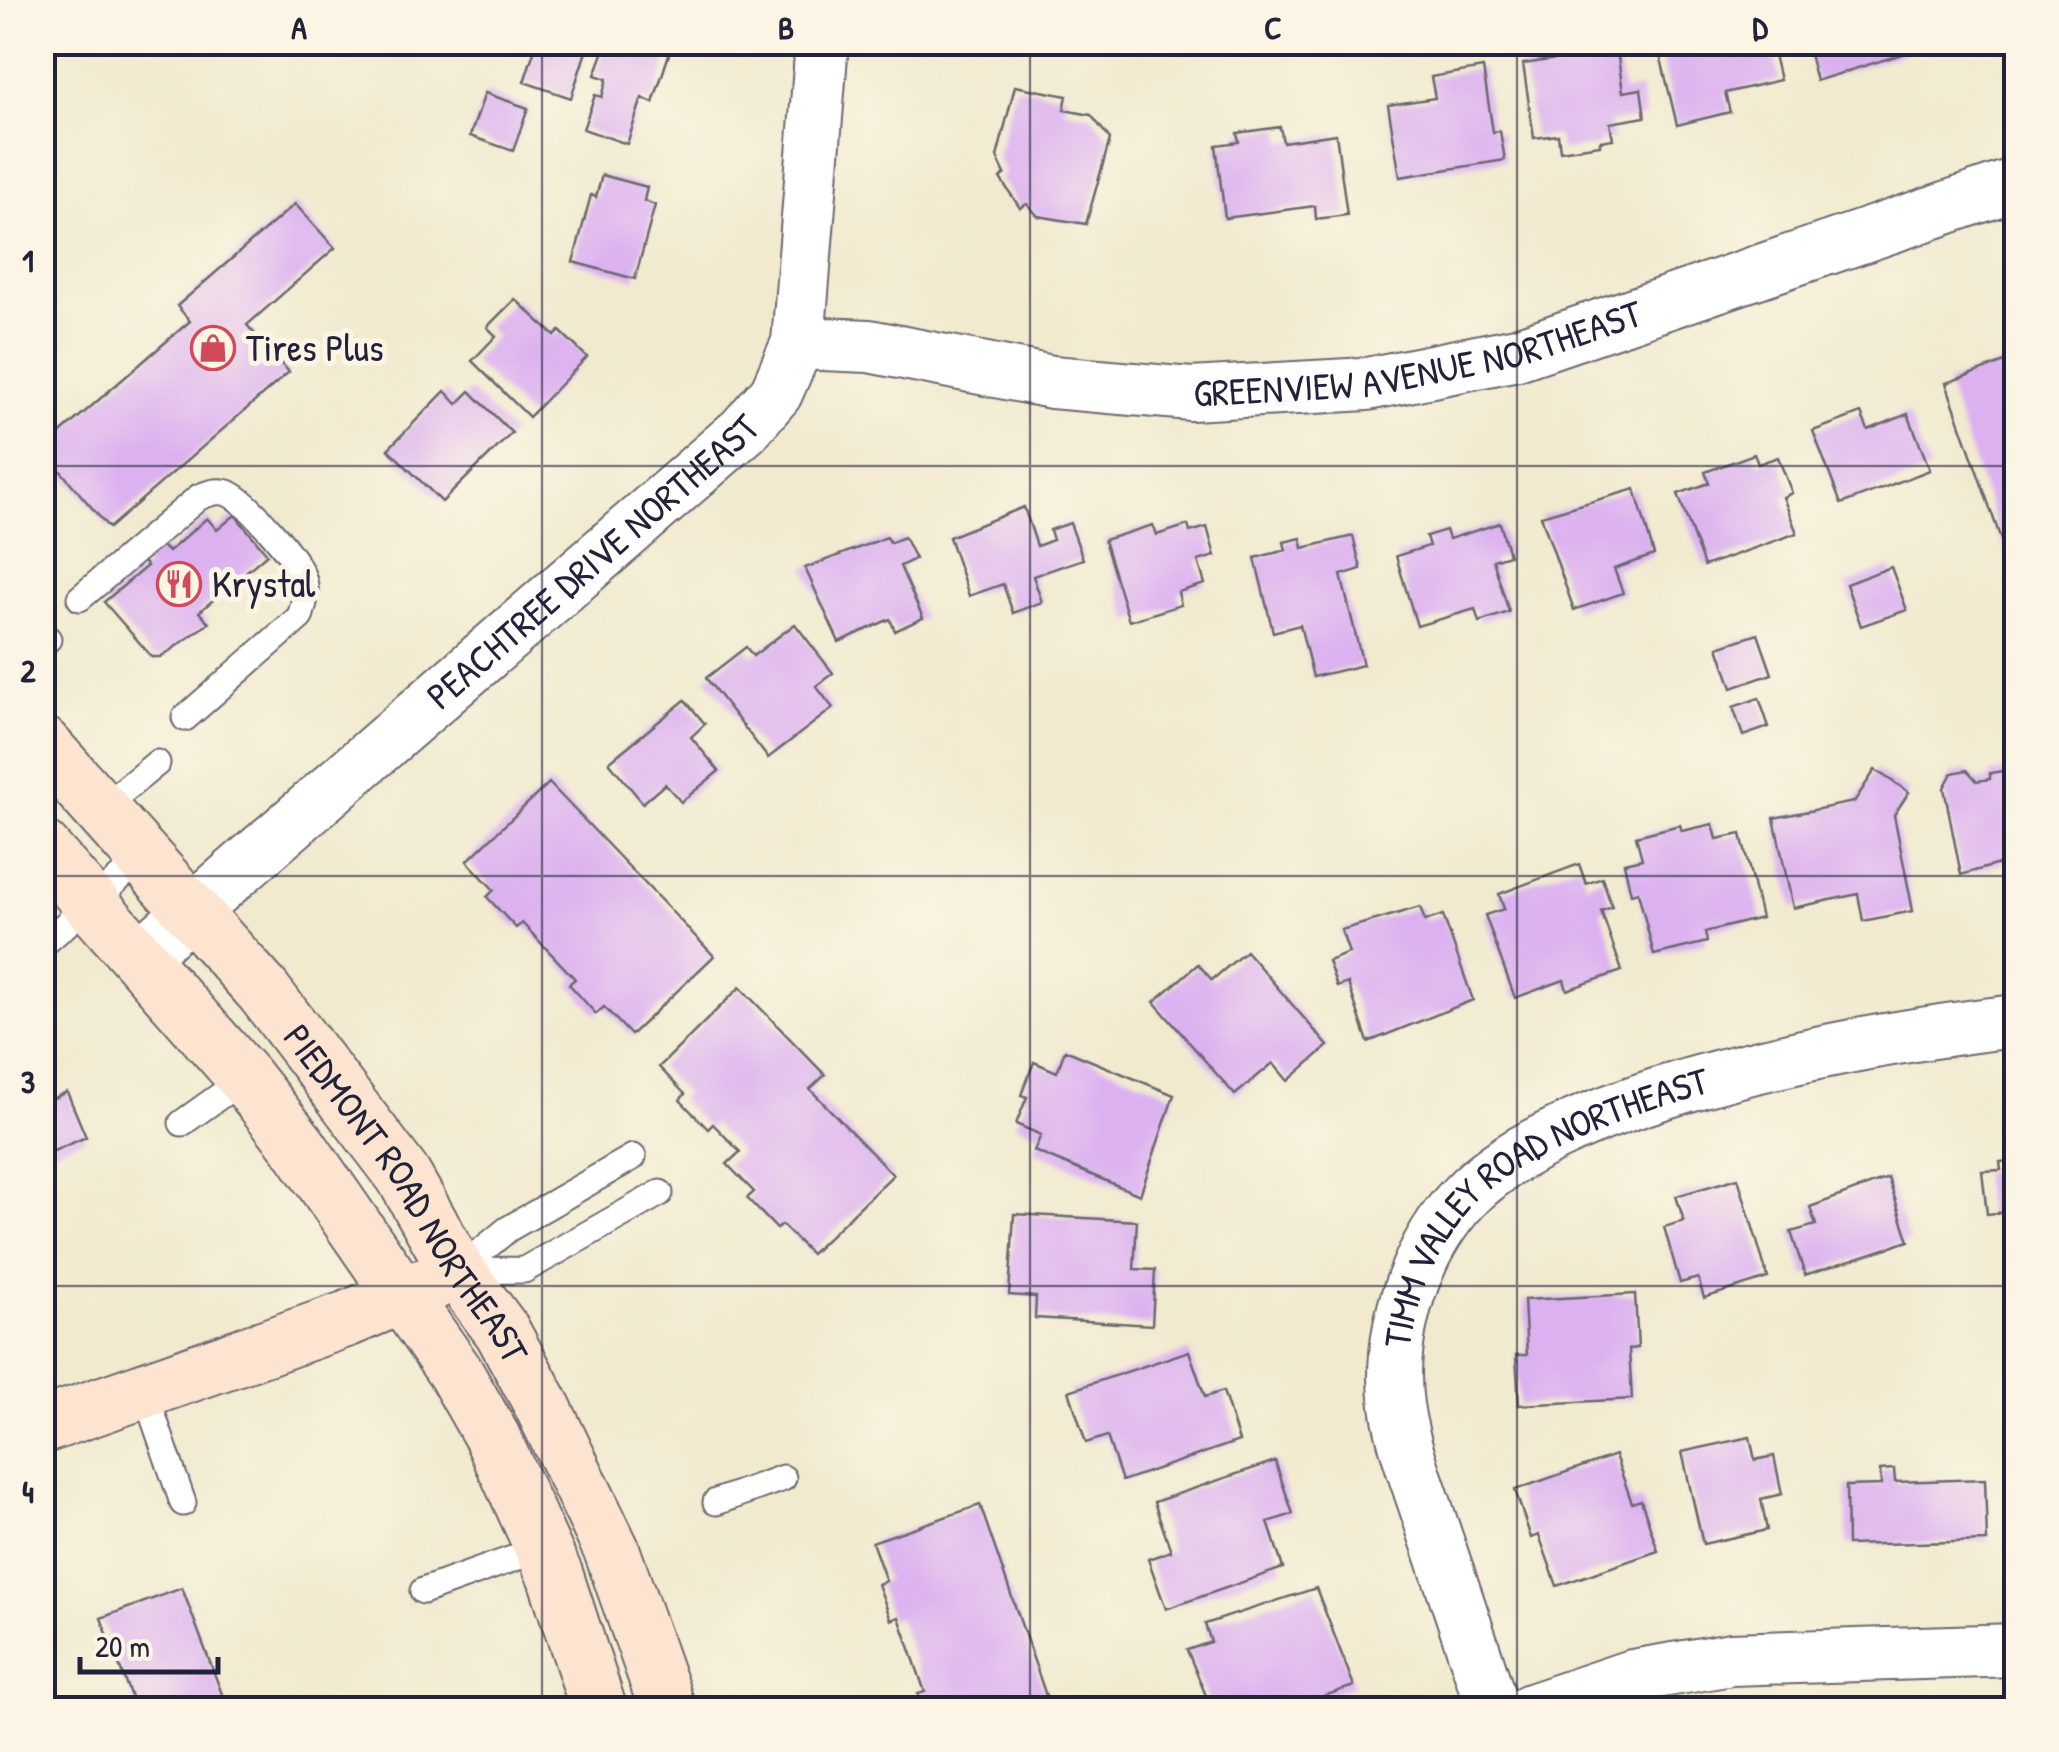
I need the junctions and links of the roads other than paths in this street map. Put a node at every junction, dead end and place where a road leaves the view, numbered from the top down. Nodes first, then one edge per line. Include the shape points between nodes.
1 (822, 42) edge
2 (2016, 184) edge
3 (798, 343) junction
4 (80, 598) dead end
5 (185, 718) dead end
6 (42, 744) edge
7 (157, 763) dead end
8 (102, 809) junction
9 (42, 848) edge
10 (144, 858) junction
11 (93, 906) junction
12 (192, 910) junction
13 (42, 945) edge
14 (138, 957) junction
15 (2016, 1022) edge
16 (245, 1078) junction
17 (182, 1123) dead end
18 (634, 1157) dead end
19 (660, 1193) dead end
20 (457, 1271) junction
21 (401, 1298) junction
22 (143, 1387) junction
23 (42, 1426) edge
24 (783, 1478) dead end
25 (716, 1502) dead end
26 (183, 1503) dead end
27 (542, 1548) junction
28 (423, 1591) dead end
29 (2016, 1650) edge
30 (599, 1710) edge
31 (668, 1710) edge
32 (1494, 1710) edge
33 (1531, 1710) edge

1 - 3 street, PEACHTREE DRIVE NORTHEAST
2 - 3 street, GREENVIEW AVENUE NORTHEAST via 1517,354 1368,384 1191,394 1052,382 869,346
3 - 12 street, PEACHTREE DRIVE NORTHEAST via 776,393 744,430
4 - 5 lane via 214,491 247,508 295,561 304,580 300,617
6 - 8 main road, PIEDMONT ROAD NORTHEAST
7 - 8 lane
8 - 10 main road, PIEDMONT ROAD NORTHEAST
9 - 11 main road, PIEDMONT ROAD NORTHEAST
10 - 11 lane
10 - 12 main road, PIEDMONT ROAD NORTHEAST
11 - 13 lane
11 - 14 main road, PIEDMONT ROAD NORTHEAST
12 - 14 street, PEACHTREE DRIVE NORTHEAST
12 - 20 main road, PIEDMONT ROAD NORTHEAST via 345,1095 403,1175
14 - 16 main road, PIEDMONT ROAD NORTHEAST
15 - 32 street, TIMM VALLEY ROAD NORTHEAST via 1776,1063 1591,1117 1518,1152 1462,1198 1418,1266 1397,1335 1395,1381 1402,1434
16 - 17 lane
16 - 21 main road, PIEDMONT ROAD NORTHEAST
18 - 20 lane via 508,1229
19 - 20 lane via 524,1270
20 - 21 main road
20 - 31 main road, PIEDMONT ROAD NORTHEAST via 502,1331 605,1534
21 - 22 main road
21 - 27 main road, PIEDMONT ROAD NORTHEAST via 492,1437
22 - 23 main road
22 - 26 lane
24 - 25 lane
27 - 28 lane
27 - 30 main road, PIEDMONT ROAD NORTHEAST
29 - 33 street via 1731,1659 1632,1676

